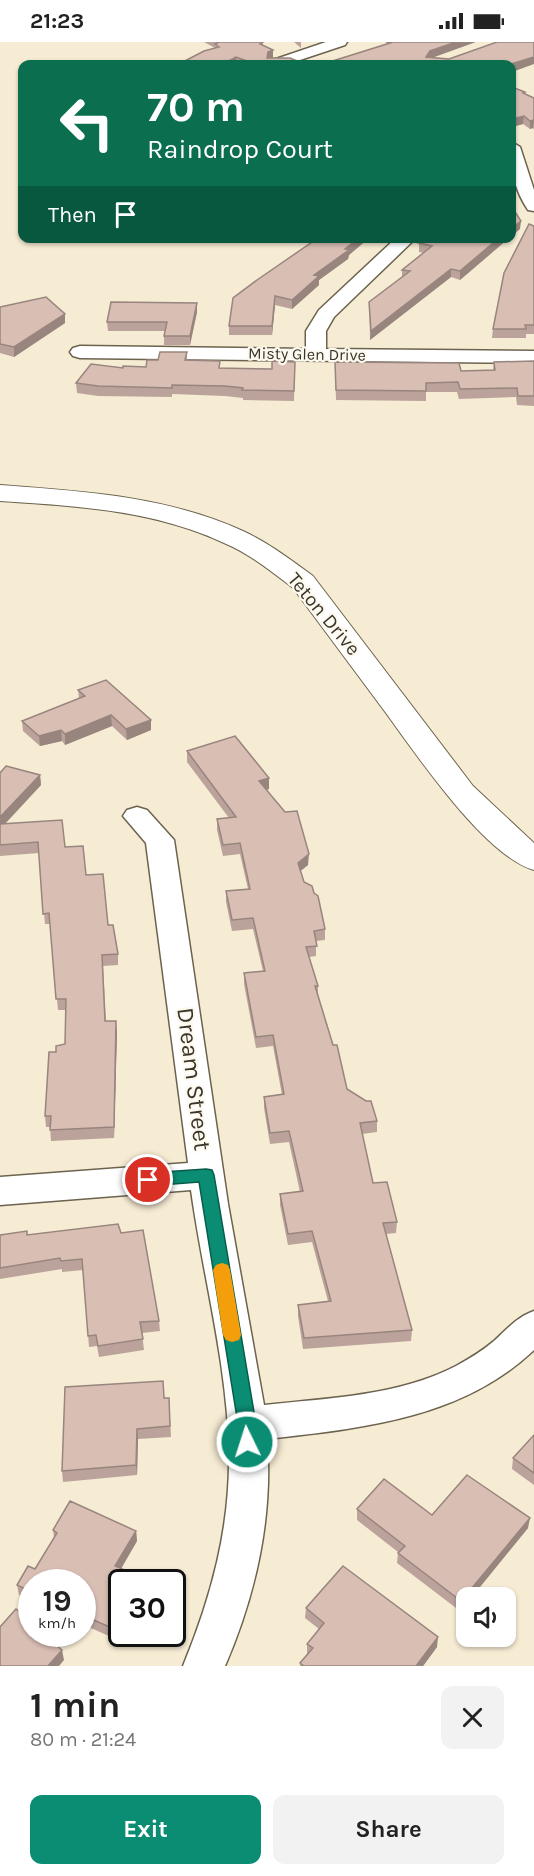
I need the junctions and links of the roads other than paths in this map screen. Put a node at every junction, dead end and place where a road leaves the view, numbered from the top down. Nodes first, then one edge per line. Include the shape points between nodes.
1 (340, 42) edge
2 (282, 47) dead end
3 (302, 56) junction
4 (288, 60) edge
5 (314, 60) edge
6 (516, 160) edge
7 (528, 208) edge
8 (402, 243) edge
9 (80, 352) dead end
10 (316, 354) junction
11 (534, 357) edge
12 (0, 493) edge
13 (137, 816) dead end
14 (534, 859) edge
15 (206, 1175) junction
16 (0, 1191) edge
17 (534, 1327) edge
18 (247, 1424) junction
19 (204, 1666) edge

1 - 3 street
2 - 3 street
3 - 4 street
3 - 5 street
6 - 7 street
8 - 10 street via 326,314 316,331
9 - 10 street, Misty Glen Drive
10 - 11 street, Misty Glen Drive
12 - 14 street, Teton Drive via 152,509 229,534 278,561 303,582 462,793 501,833
13 - 15 street, Dream Street via 160,840
15 - 16 street
15 - 18 street, Dream Street
17 - 18 street via 480,1372 429,1394 356,1411
18 - 19 street, Dream Street via 243,1545

